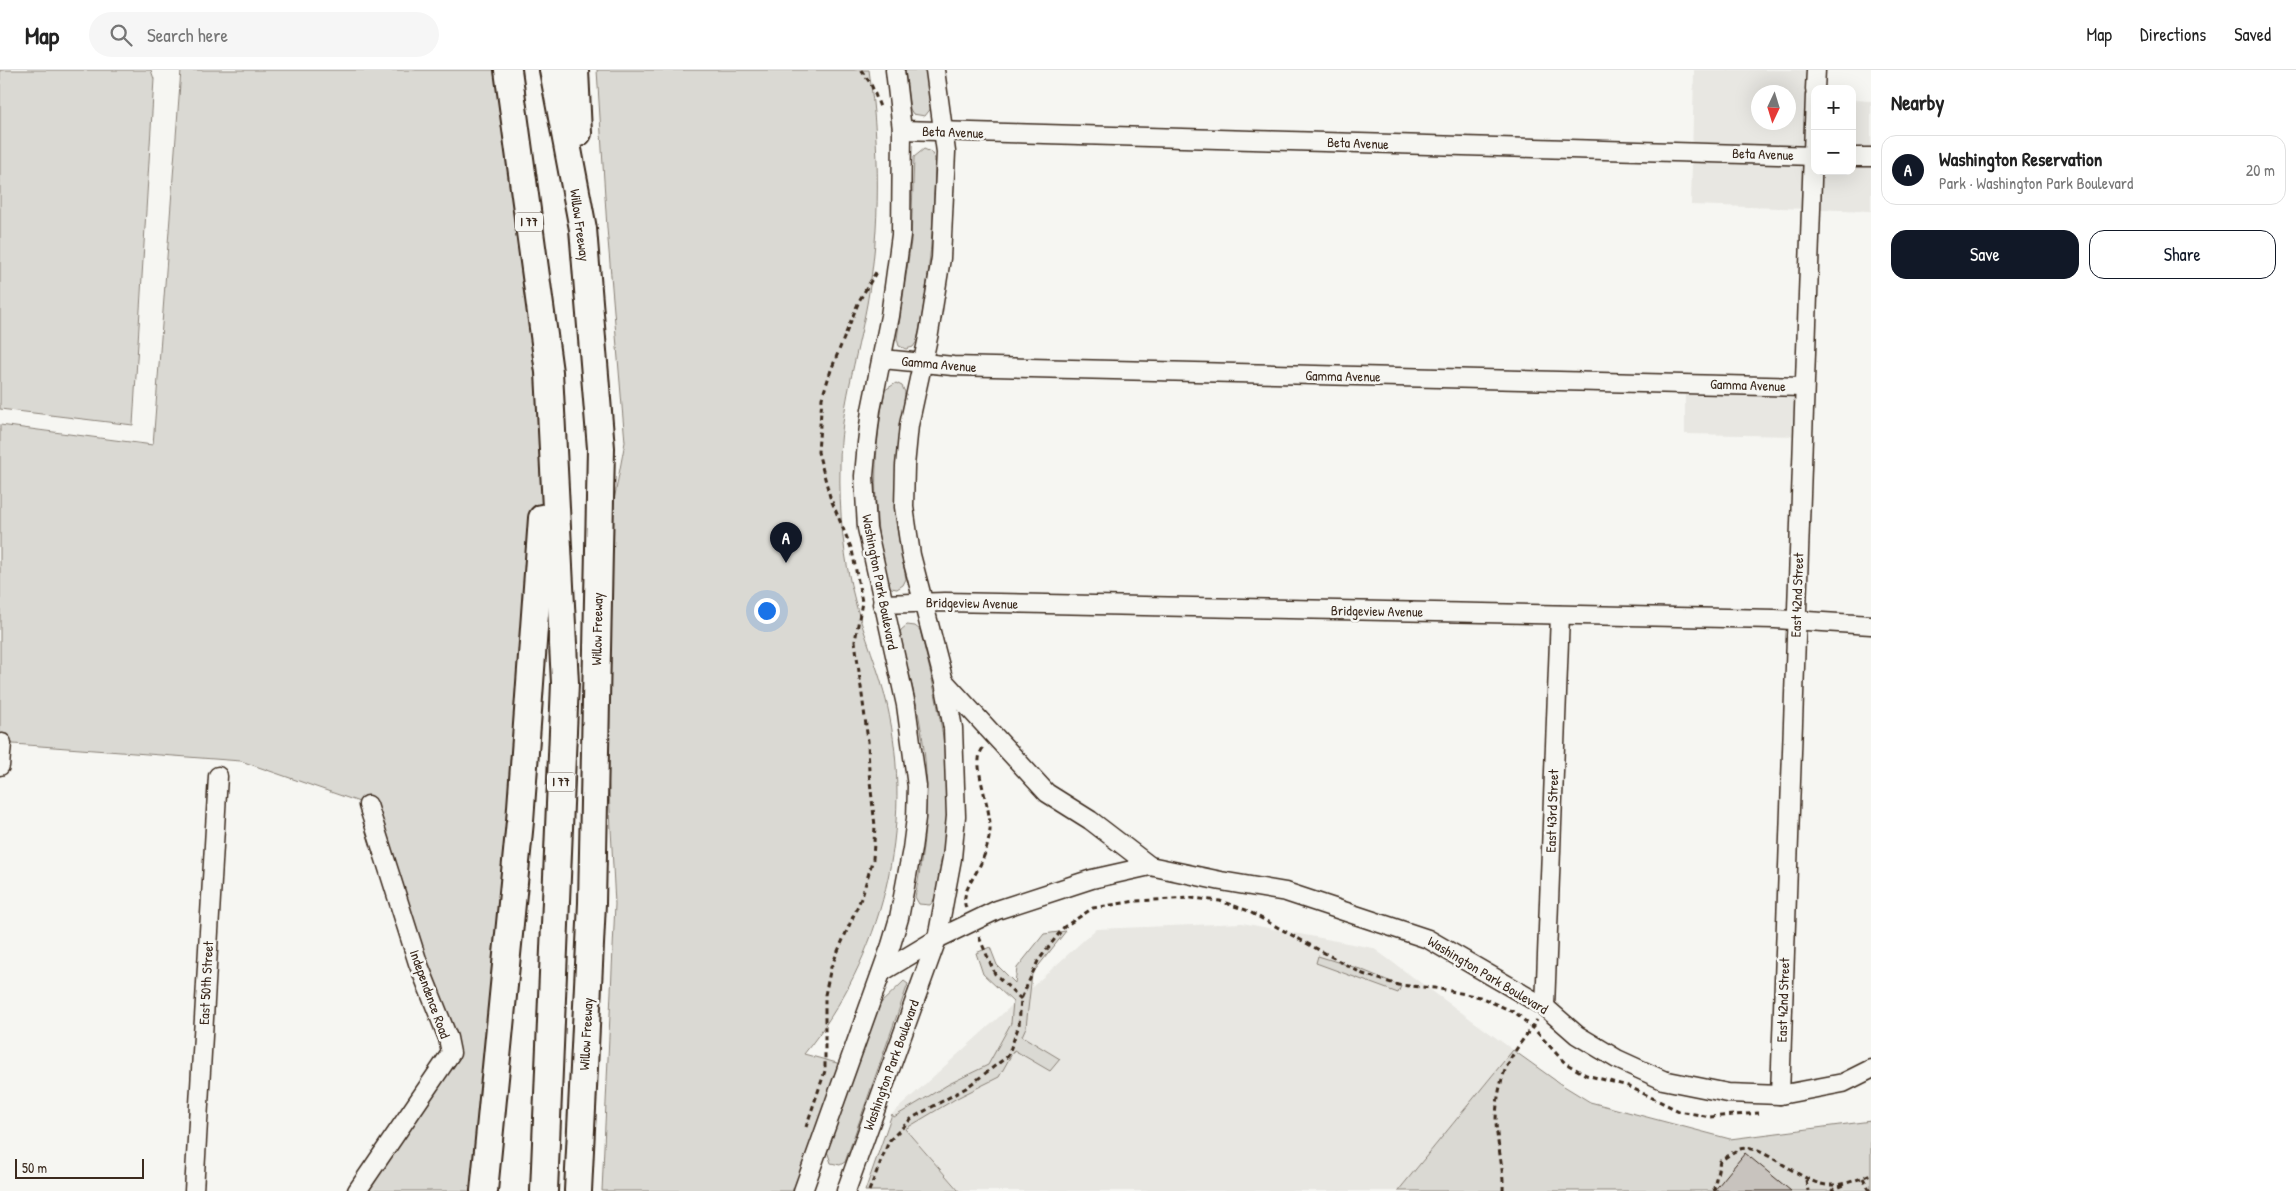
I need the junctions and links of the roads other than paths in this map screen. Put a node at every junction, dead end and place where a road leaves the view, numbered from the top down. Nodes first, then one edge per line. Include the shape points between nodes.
1 (553, 70) edge
2 (575, 70) edge
3 (895, 70) edge
4 (935, 70) edge
5 (1816, 70) edge
6 (508, 71) edge
7 (1815, 85) edge
8 (902, 130) junction
9 (943, 132) junction
10 (1811, 156) edge
11 (1856, 157) edge
12 (1871, 157) edge
13 (1813, 175) edge
14 (583, 229) junction
15 (883, 359) junction
16 (923, 364) junction
17 (549, 372) junction
18 (1804, 387) junction
19 (924, 602) junction
20 (882, 604) junction
21 (1560, 614) junction
22 (1797, 620) junction
23 (1871, 625) edge
24 (944, 682) junction
25 (2, 743) dead end
26 (0, 766) edge
27 (218, 776) dead end
28 (368, 805) dead end
29 (1150, 866) junction
30 (937, 939) junction
31 (882, 972) junction
32 (1544, 1007) junction
33 (1871, 1069) edge
34 (1780, 1095) junction
35 (194, 1191) edge
36 (358, 1191) edge
37 (484, 1191) edge
38 (544, 1191) edge
39 (578, 1191) edge
40 (803, 1191) edge
41 (846, 1191) edge

1 - 14 highway, Willow Freeway / I 77
2 - 14 highway
3 - 8 street, Washington Park Boulevard
4 - 9 street, Washington Park Boulevard
5 - 7 street
6 - 17 highway, I 77
8 - 9 street, Beta Avenue
8 - 15 street, Washington Park Boulevard via 901,235
9 - 10 street, Beta Avenue
9 - 16 street, Washington Park Boulevard via 946,152 941,258
11 - 12 street
13 - 18 street, East 42nd Street
14 - 39 highway, Willow Freeway / I 77 via 600,448 592,903
15 - 16 street, Gamma Avenue
15 - 20 street, Washington Park Boulevard via 871,410 864,476 867,528
16 - 18 street, Gamma Avenue
16 - 19 street, Washington Park Boulevard via 909,425 904,507 911,555
17 - 37 highway via 539,576 520,821
17 - 38 highway, I 77 via 565,683
18 - 22 street, East 42nd Street
19 - 20 street, Bridgeview Avenue
19 - 21 street, Bridgeview Avenue
19 - 24 street, Washington Park Boulevard
20 - 31 street, Washington Park Boulevard via 906,705 917,786 916,818 901,908
21 - 22 street, Bridgeview Avenue
21 - 32 street, East 43rd Street
22 - 23 street, Bridgeview Avenue
22 - 34 street, East 42nd Street
24 - 29 street, Washington Park Boulevard via 1047,793 1090,820
24 - 30 street, Washington Park Boulevard via 954,728 956,816
25 - 26 street
27 - 35 street, East 50th Street
28 - 36 street, Independence Road via 418,963 451,1053
29 - 30 street, Washington Park Boulevard via 1092,879 997,910
29 - 32 street, Washington Park Boulevard via 1286,892 1428,938
30 - 31 street, Washington Park Boulevard
30 - 41 street, Washington Park Boulevard
31 - 40 street, Washington Park Boulevard
32 - 34 street, Washington Park Boulevard via 1577,1035 1617,1059 1663,1080 1728,1093
33 - 34 street, Washington Park Boulevard via 1843,1083

